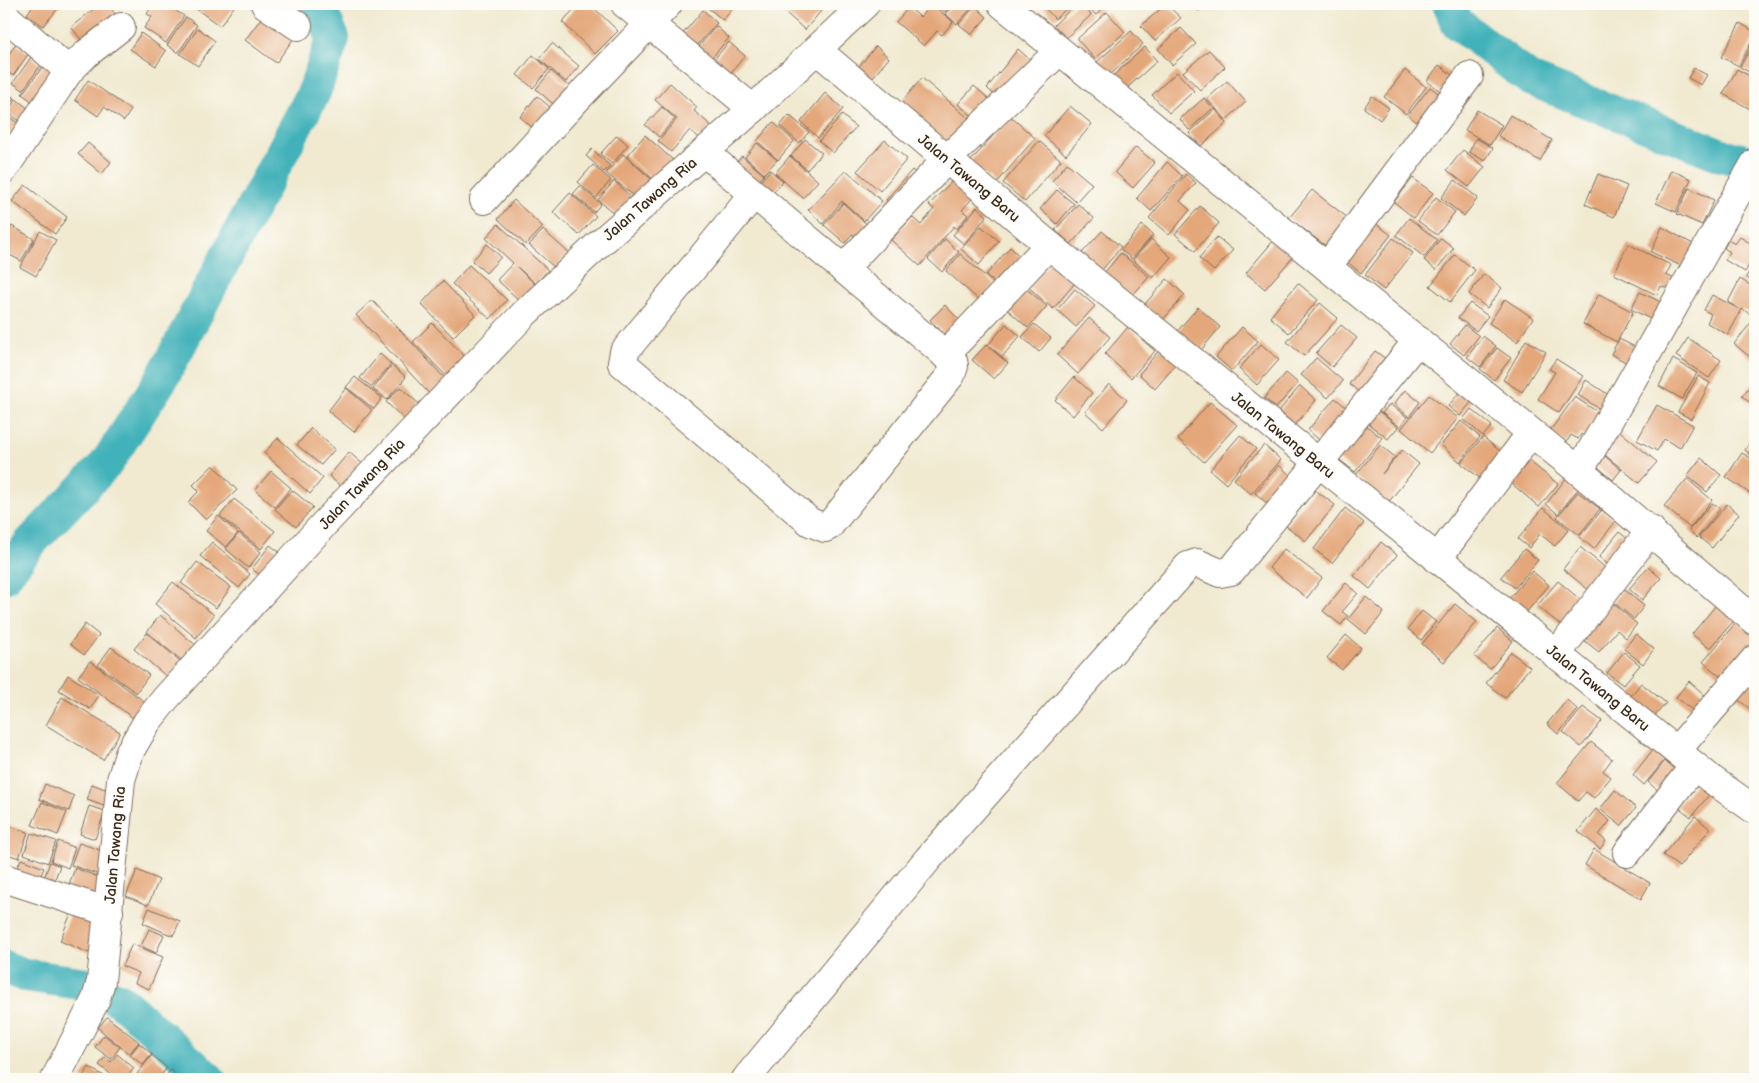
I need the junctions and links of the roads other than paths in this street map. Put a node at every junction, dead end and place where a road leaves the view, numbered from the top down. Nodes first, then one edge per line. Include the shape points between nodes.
1 (265, 4) edge
2 (624, 4) edge
3 (668, 4) edge
4 (865, 4) edge
5 (1002, 4) edge
6 (4, 15) edge
7 (649, 25) junction
8 (298, 26) dead end
9 (121, 27) dead end
10 (817, 50) junction
11 (1059, 51) junction
12 (69, 71) junction
13 (1470, 76) dead end
14 (753, 109) junction
15 (704, 152) junction
16 (947, 159) junction
17 (4, 169) edge
18 (1750, 172) edge
19 (754, 194) junction
20 (484, 200) dead end
21 (1049, 245) junction
22 (1327, 266) junction
23 (843, 269) junction
24 (1418, 340) junction
25 (944, 354) junction
26 (1531, 433) junction
27 (1319, 464) junction
28 (1579, 471) junction
29 (1651, 530) junction
30 (1438, 559) junction
31 (1755, 620) edge
32 (1556, 654) junction
33 (1755, 659) edge
34 (1685, 758) junction
35 (1755, 810) edge
36 (1627, 853) dead end
37 (4, 878) edge
38 (109, 912) junction
39 (55, 1079) edge
40 (746, 1079) edge

1 - 8 street
2 - 7 street
3 - 7 street
4 - 10 street, Jalan Tawang Ria
5 - 11 street
6 - 12 street
7 - 14 street
7 - 20 street
9 - 12 street
10 - 14 street, Jalan Tawang Ria
10 - 16 street, Jalan Tawang Baru
11 - 16 street
11 - 22 street
12 - 17 street
13 - 22 street
14 - 15 street, Jalan Tawang Ria
15 - 19 street
15 - 38 street, Jalan Tawang Ria via 524,314 324,524 147,722 130,751 120,780
16 - 21 street, Jalan Tawang Baru
16 - 23 street
18 - 28 street
19 - 23 street
19 - 25 street via 622,356 622,363 664,400 810,522 825,528 951,375 953,361
21 - 25 street
21 - 27 street, Jalan Tawang Baru
22 - 24 street
23 - 25 street
24 - 26 street
24 - 27 street
26 - 28 street
26 - 30 street
27 - 30 street, Jalan Tawang Baru
27 - 40 street via 1231,571 1220,573 1198,563 1188,566 928,858
28 - 29 street
29 - 31 street
29 - 32 street
30 - 32 street, Jalan Tawang Baru
32 - 34 street, Jalan Tawang Baru
33 - 34 street
34 - 35 street, Jalan Tawang Baru
34 - 36 street
37 - 38 street
38 - 39 street, Jalan Tawang Ria via 99,989

